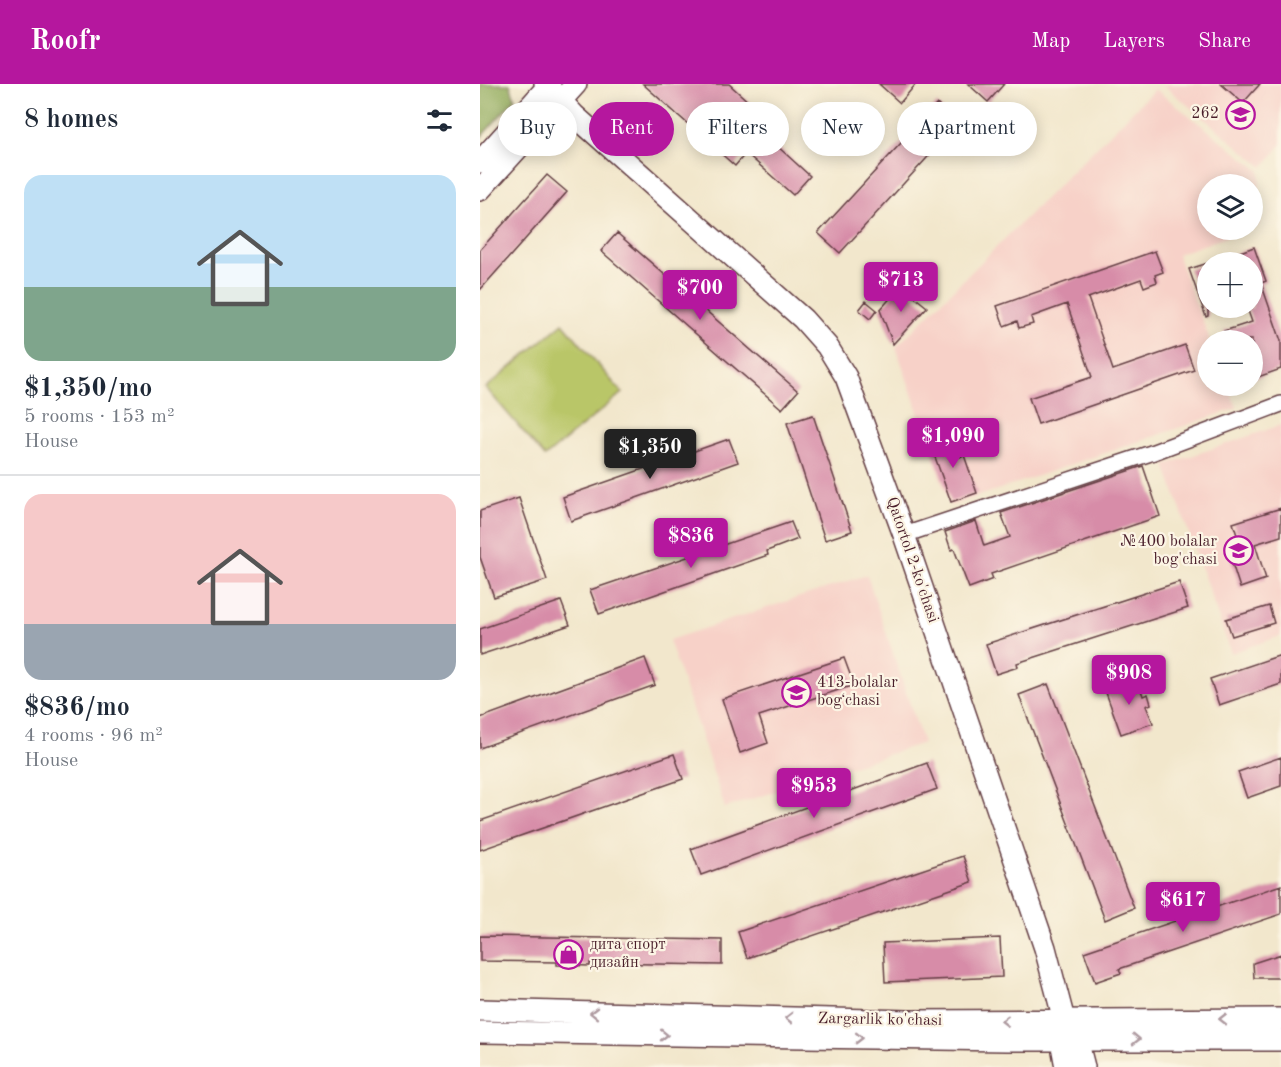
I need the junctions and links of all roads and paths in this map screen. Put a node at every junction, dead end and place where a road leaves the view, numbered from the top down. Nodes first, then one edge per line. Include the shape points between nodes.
1 (576, 84) edge
2 (551, 88) edge
3 (480, 162) edge
4 (480, 190) edge
5 (1281, 404) edge
6 (904, 536) junction
7 (480, 1010) edge
8 (1281, 1019) edge
9 (480, 1032) edge
10 (1067, 1033) junction
11 (1281, 1040) edge
12 (1066, 1067) edge
13 (1084, 1067) edge

1 - 2 main road
2 - 3 main road
2 - 4 main road
2 - 6 main road, Qatortol 2-ko'chasi via 795,312 826,346 846,377
5 - 6 street via 1151,453
6 - 10 main road, Qatortol 2-ko'chasi via 1045,948
10 -> 7 main road, Zargarlik ko'chasi via 909,1021
8 -> 10 main road, Zargarlik ko'chasi
9 -> 10 main road, Zargarlik ko'chasi
10 -> 11 main road, Zargarlik ko'chasi
10 - 12 main road
10 - 13 main road

